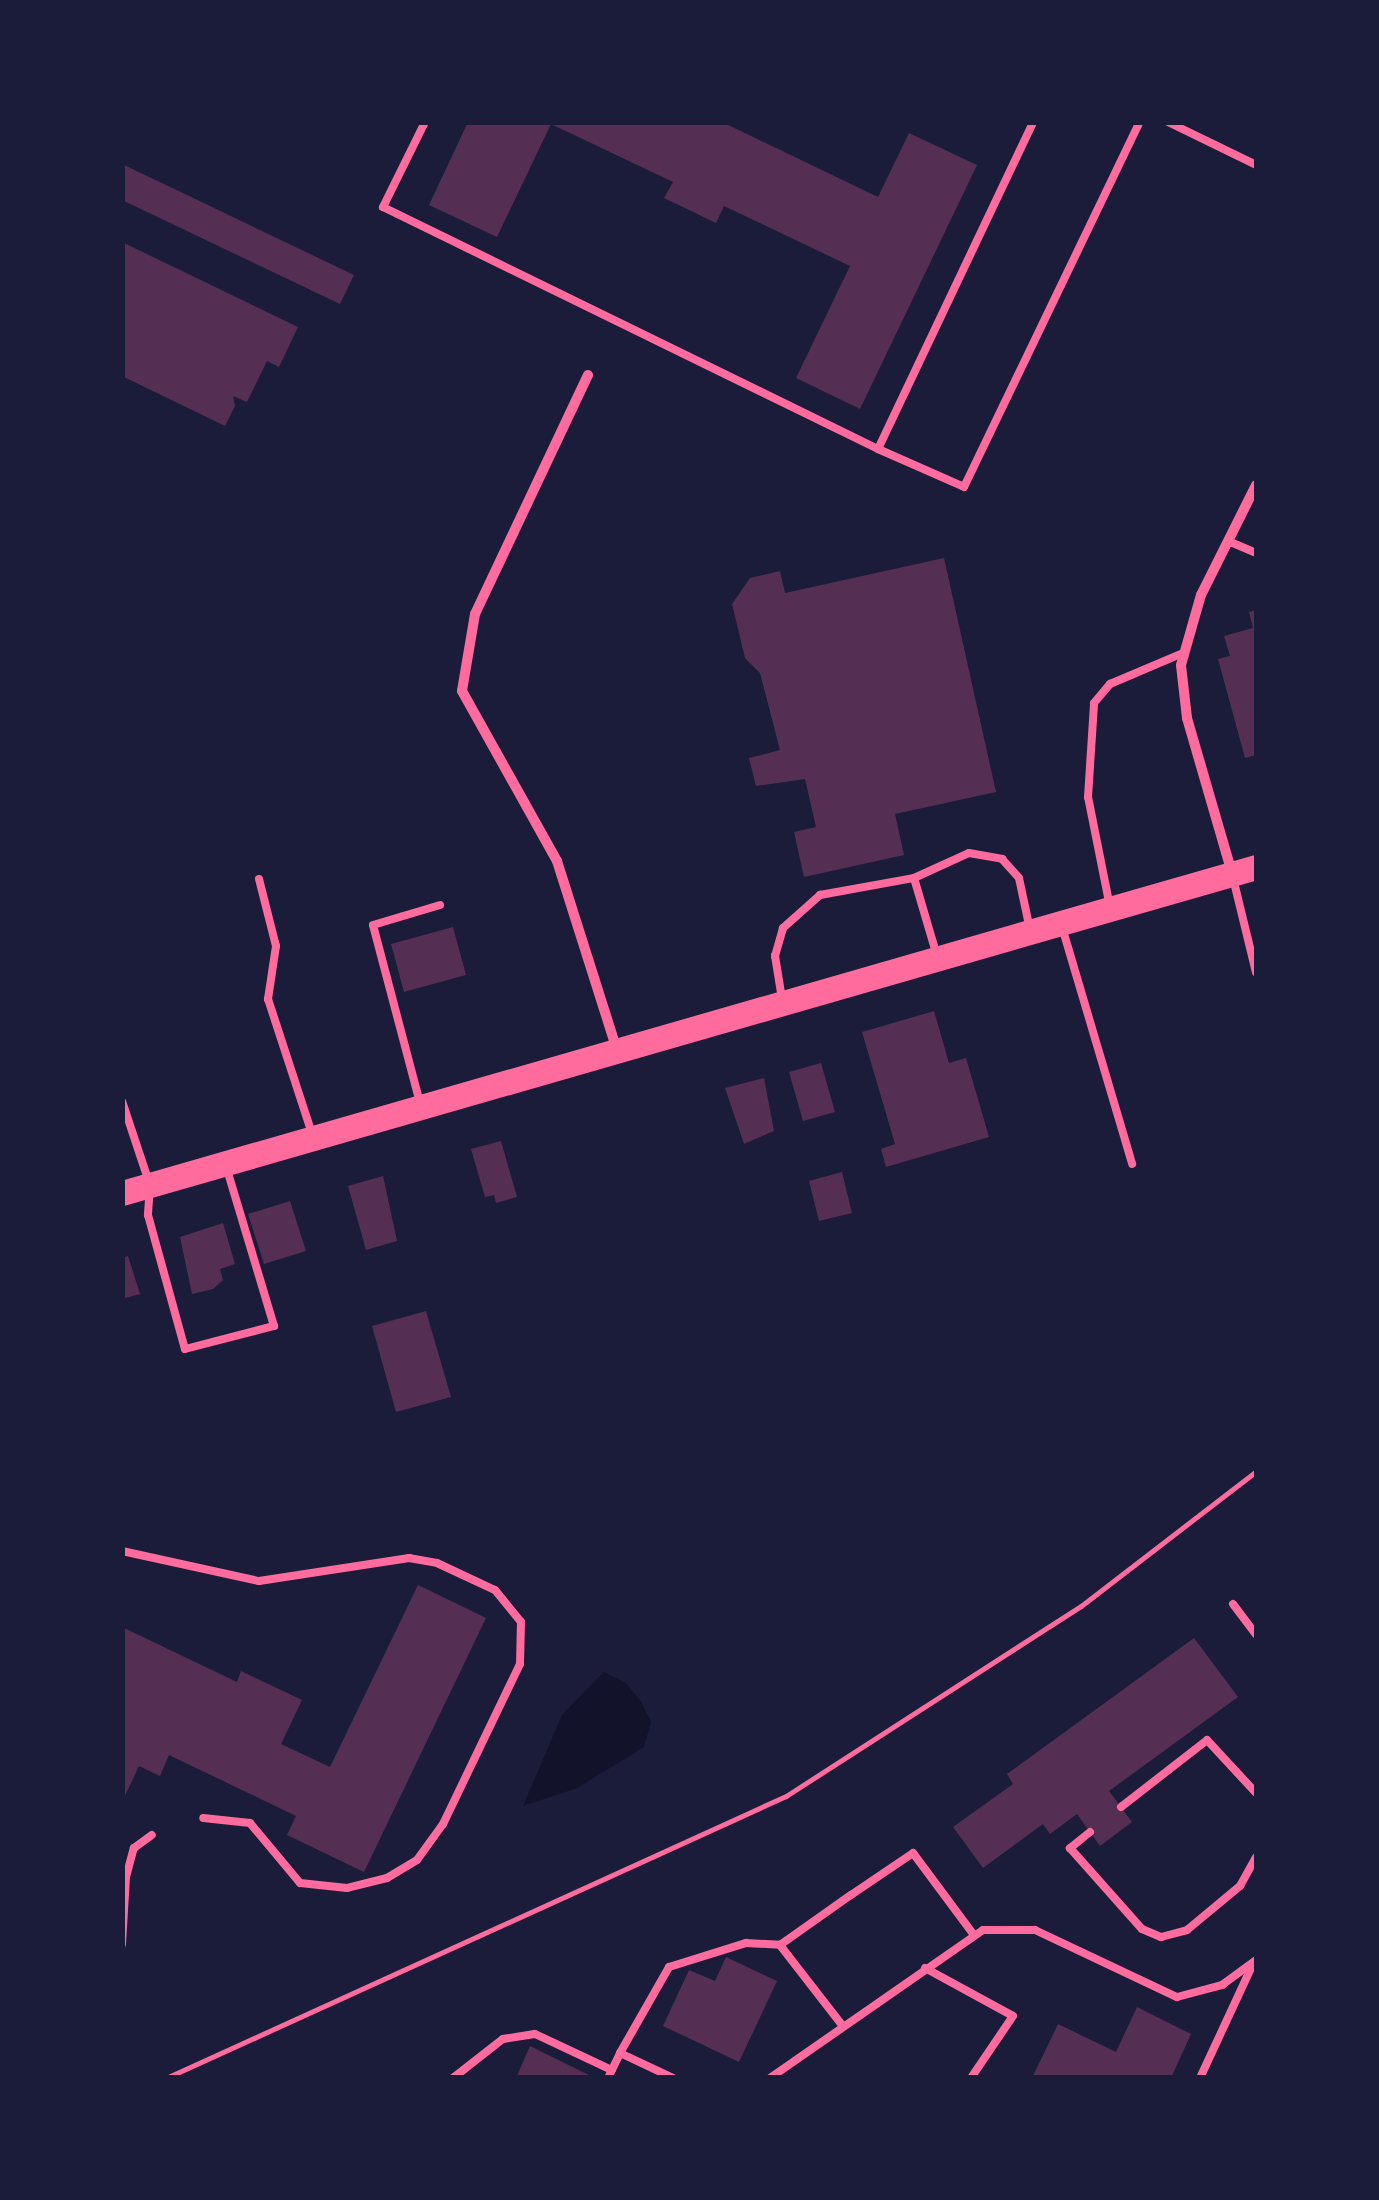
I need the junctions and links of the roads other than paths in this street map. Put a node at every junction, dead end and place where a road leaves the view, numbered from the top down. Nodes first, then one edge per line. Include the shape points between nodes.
1 (425, 122) edge
2 (1033, 122) edge
3 (1140, 122) edge
4 (1168, 122) edge
5 (1256, 165) edge
6 (588, 375) dead end
7 (878, 449) junction
8 (1256, 485) edge
9 (1228, 541) junction
10 (1256, 553) edge
11 (1183, 653) junction
12 (1244, 870) edge
13 (914, 878) junction
14 (259, 879) dead end
15 (440, 906) dead end
16 (1110, 909) junction
17 (1256, 918) edge
18 (1243, 922) junction
19 (1061, 923) junction
20 (1030, 932) junction
21 (938, 958) junction
22 (1256, 972) edge
23 (783, 1003) junction
24 (617, 1051) junction
25 (122, 1101) edge
26 (421, 1108) junction
27 (314, 1138) junction
28 (225, 1164) junction
29 (1132, 1164) dead end
30 (150, 1185) junction
31 (122, 1193) edge
32 (122, 1550) edge
33 (1233, 1604) dead end
34 (1256, 1634) edge
35 (1256, 1793) edge
36 (1121, 1807) dead end
37 (203, 1818) dead end
38 (1090, 1832) dead end
39 (152, 1835) dead end
40 (1256, 1857) edge
41 (974, 1934) junction
42 (122, 1944) edge
43 (780, 1945) junction
44 (1255, 1961) edge
45 (925, 1968) junction
46 (842, 2025) junction
47 (620, 2053) junction
48 (610, 2074) edge
49 (452, 2078) edge
50 (672, 2078) edge
51 (770, 2078) edge
52 (971, 2078) edge
53 (1200, 2078) edge

1 - 7 lane via 383,208
2 - 7 lane
3 - 7 lane via 964,487
4 - 5 lane
6 - 24 street via 475,614 462,691 557,861
8 - 9 street
9 - 10 lane
9 - 11 street
11 - 12 street via 1186,718
11 - 16 lane via 1110,684 1094,703 1088,797
12 - 16 main road
12 - 18 lane
13 - 20 lane via 969,853 1002,859 1019,878
13 - 21 lane
13 - 23 lane via 820,895 783,928 774,956
14 - 27 lane via 276,946 268,998
15 - 26 lane via 373,925
16 - 19 main road
17 - 18 lane
18 - 22 lane
19 - 20 main road
19 - 29 lane
20 - 21 main road
21 - 23 main road
23 - 24 main road
24 - 26 main road
25 - 30 lane
26 - 27 main road
27 - 28 main road
28 - 30 main road
28 - 30 lane via 274,1326 186,1350 149,1218
30 - 31 main road
32 - 37 lane via 259,1581 409,1558 437,1562 495,1590 521,1622 520,1664 443,1824 418,1860 388,1878 348,1888 300,1883 250,1823
33 - 34 lane
35 - 36 lane via 1207,1740
38 - 40 lane via 1070,1848 1142,1929 1160,1937 1173,1938 1200,1920 1240,1886
39 - 42 lane via 134,1848 126,1877
41 - 43 lane via 913,1852
41 - 44 lane via 1035,1930 1177,1998 1222,1985
41 - 45 lane
43 - 46 lane
43 - 47 lane via 746,1943 669,1967
44 - 53 lane
45 - 46 lane
45 - 52 lane via 1013,2016
46 - 51 lane
47 - 48 lane
47 - 50 lane
48 - 49 lane via 535,2034 503,2039

